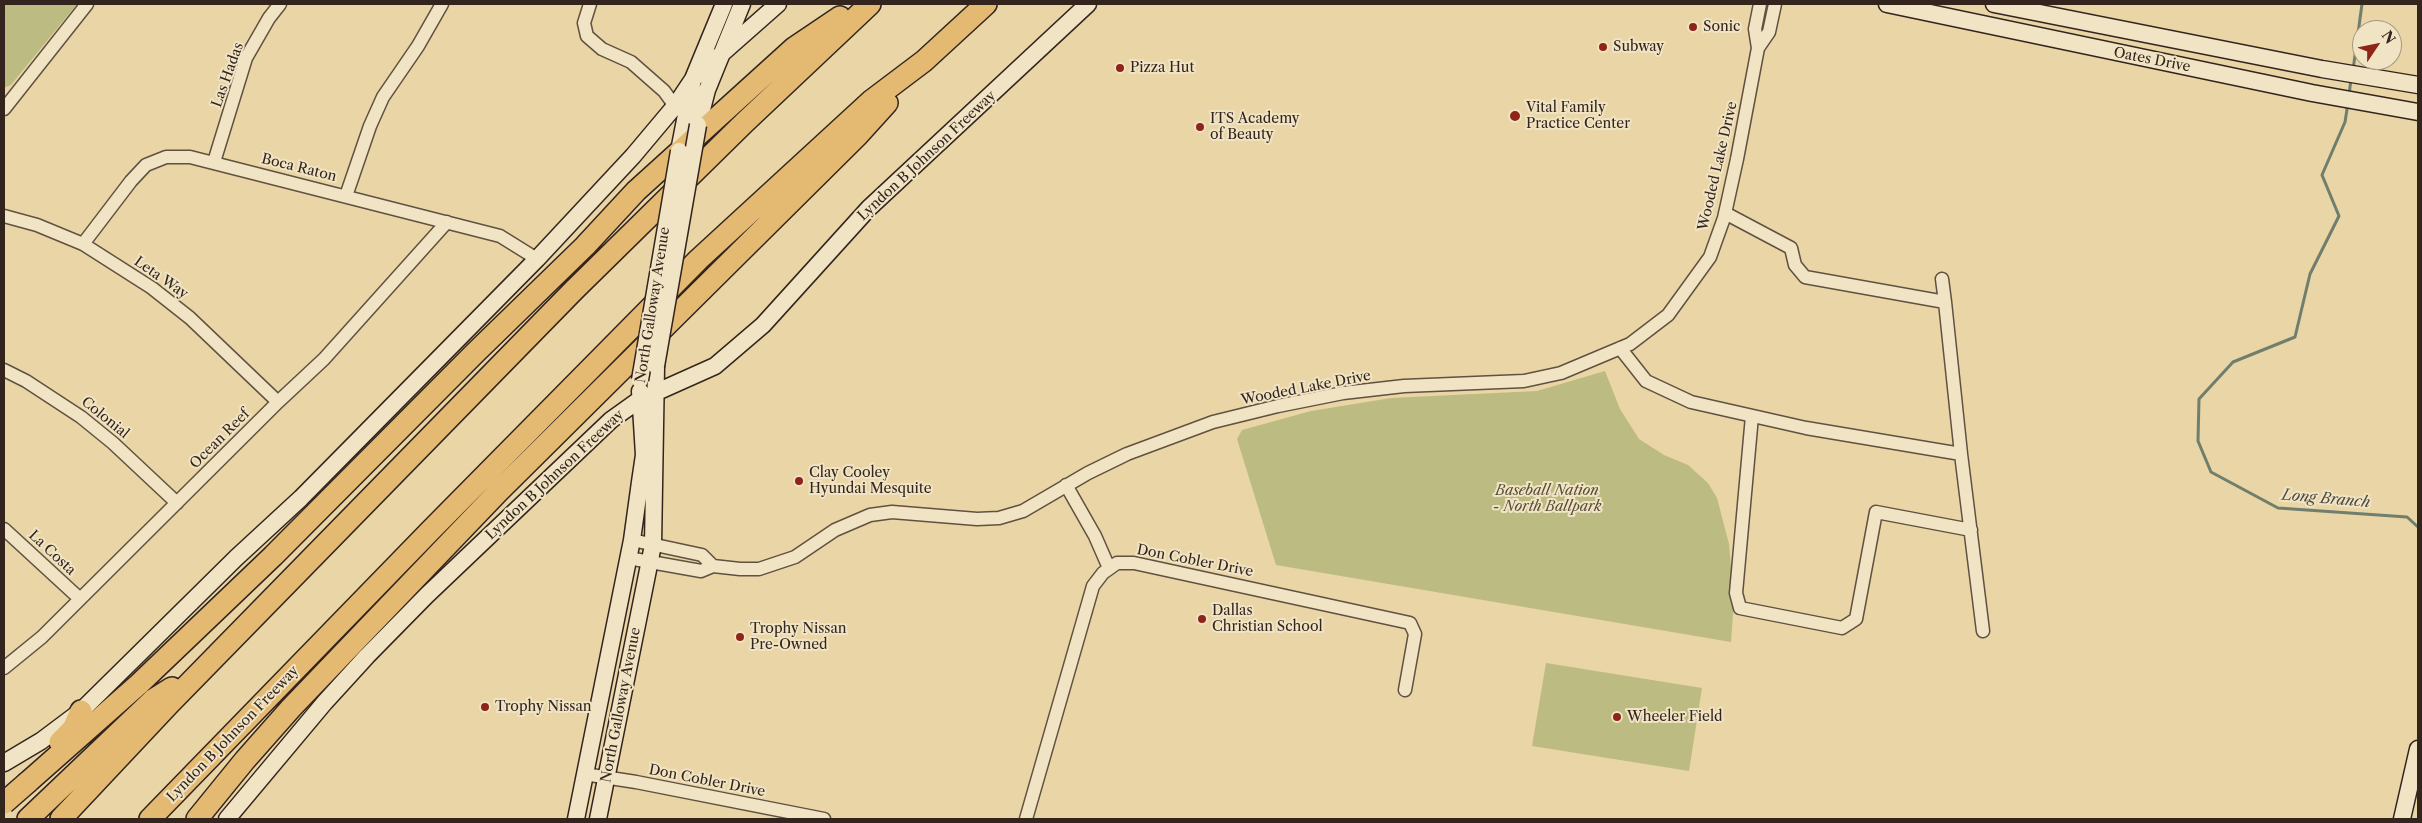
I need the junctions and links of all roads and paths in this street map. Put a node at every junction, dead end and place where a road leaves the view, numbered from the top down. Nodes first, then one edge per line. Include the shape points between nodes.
1 (87, 4) edge
2 (280, 4) edge
3 (442, 4) edge
4 (590, 4) edge
5 (724, 4) edge
6 (742, 4) edge
7 (778, 4) edge
8 (859, 4) edge
9 (870, 4) edge
10 (986, 4) edge
11 (1088, 4) edge
12 (1760, 4) edge
13 (1775, 4) edge
14 (1887, 4) edge
15 (1994, 4) edge
16 (1758, 48) junction
17 (722, 52) junction
18 (2268, 58) junction
19 (924, 61) junction
20 (693, 79) junction
21 (2262, 81) junction
22 (2416, 84) edge
23 (5, 105) edge
24 (675, 106) junction
25 (2412, 110) edge
26 (657, 128) junction
27 (687, 137) junction
28 (214, 162) junction
29 (346, 196) junction
30 (1726, 213) junction
31 (4, 216) edge
32 (447, 222) junction
33 (83, 244) junction
34 (537, 259) junction
35 (1942, 279) dead end
36 (1945, 302) junction
37 (1620, 348) junction
38 (4, 370) edge
39 (654, 392) junction
40 (639, 400) junction
41 (278, 402) junction
42 (1752, 416) junction
43 (611, 420) junction
44 (643, 428) junction
45 (1961, 454) junction
46 (1066, 485) junction
47 (177, 503) junction
48 (4, 529) edge
49 (1971, 530) junction
50 (632, 540) junction
51 (653, 544) junction
52 (628, 558) junction
53 (648, 562) junction
54 (713, 566) junction
55 (1109, 568) junction
56 (80, 598) junction
57 (1983, 631) dead end
58 (4, 668) edge
59 (202, 670) junction
60 (1405, 690) dead end
61 (81, 711) junction
62 (2418, 749) edge
63 (4, 763) edge
64 (584, 774) junction
65 (607, 778) junction
66 (27, 780) junction
67 (4, 793) edge
68 (4, 804) edge
69 (28, 819) edge
70 (61, 819) edge
71 (150, 819) edge
72 (197, 819) edge
73 (227, 819) edge
74 (576, 819) edge
75 (598, 819) edge
76 (824, 819) edge
77 (1026, 819) edge
78 (2402, 819) edge

1 - 23 street
2 - 28 street, Las Hadas via 246,58
3 - 29 street via 383,97 364,140 357,170
4 - 24 street via 584,23 587,36 602,50 631,62 664,91
5 - 20 main road, North Galloway Avenue
6 - 17 main road, North Galloway Avenue
7 - 17 main road
8 - 66 highway via 794,48 636,191 585,246 280,550 139,684
9 - 59 highway via 744,122 574,290
10 - 19 highway, Lyndon B Johnson Freeway
11 - 39 main road, Lyndon B Johnson Freeway via 869,208 763,325 715,366
12 - 16 street, Wooded Lake Drive via 1755,29
13 - 16 street, Wooded Lake Drive via 1769,32
14 - 21 main road, Oates Drive
15 - 18 main road, Oates Drive
16 - 30 street, Wooded Lake Drive
17 - 20 main road
17 - 27 main road, North Galloway Avenue
18 - 21 main road
18 - 22 main road, Oates Drive
19 - 71 highway, Lyndon B Johnson Freeway via 871,101 699,259
19 - 72 highway via 858,135 566,424 290,708
20 - 24 main road
20 - 27 main road, North Galloway Avenue
21 - 25 main road, Oates Drive
24 - 26 main road
26 - 27 main road via 669,126
26 - 34 main road
27 - 39 main road, North Galloway Avenue, bridge via 690,170
27 - 40 main road, North Galloway Avenue, bridge via 640,380
28 - 29 street, Boca Raton
28 - 33 street, Boca Raton via 166,157 146,165
29 - 32 street, Boca Raton
30 - 36 street via 1791,248 1795,265 1805,277
30 - 37 street, Wooded Lake Drive via 1710,257 1668,315
31 - 33 street, Leta Way via 37,225
32 - 34 street, Boca Raton via 500,236
32 - 41 street, Ocean Reef via 324,359
33 - 41 street, Leta Way via 171,301
34 - 61 main road via 301,498
35 - 36 street
36 - 45 street
37 - 42 street via 1646,381 1691,402
37 - 46 street, Wooded Lake Drive via 1561,373 1524,381 1343,393 1212,422 1127,454
38 - 47 street, Colonial via 80,417
39 - 40 main road, Lyndon B Johnson Freeway
39 - 51 main road, North Galloway Avenue
40 - 43 main road, Lyndon B Johnson Freeway
40 - 44 main road, North Galloway Avenue
41 - 47 street, Ocean Reef
42 - 45 street
42 - 49 street via 1736,593 1740,608 1842,628 1856,619 1876,512
43 - 44 main road via 630,420
43 - 73 main road, Lyndon B Johnson Freeway via 367,656
44 - 50 main road, North Galloway Avenue via 644,455
45 - 49 street
46 - 54 street, Wooded Lake Drive via 1023,511 999,518 892,512 870,515 835,530 795,557 775,564 759,569
46 - 55 street
47 - 56 street, Ocean Reef
48 - 56 street, La Costa
49 - 57 street
50 - 51 street, Wooded Lake Drive
50 - 52 main road, North Galloway Avenue
51 - 53 main road, North Galloway Avenue
51 - 54 street, Wooded Lake Drive via 702,555
52 - 53 street, Wooded Lake Drive
52 - 64 main road, North Galloway Avenue
53 - 54 street, Wooded Lake Drive via 701,571
53 - 65 main road, North Galloway Avenue
55 - 60 street, Don Cobler Drive via 1118,563 1134,563 1410,623 1415,634
55 - 77 street via 1093,586
56 - 58 street, Ocean Reef via 42,637
59 - 69 highway via 153,700
59 - 70 highway
61 - 63 main road
61 - 68 highway via 73,729 37,764
62 - 78 main road
64 - 65 street, Don Cobler Drive
64 - 74 main road, North Galloway Avenue
65 - 75 main road, North Galloway Avenue
65 - 76 street, Don Cobler Drive
66 - 67 highway
66 - 68 highway, bridge

